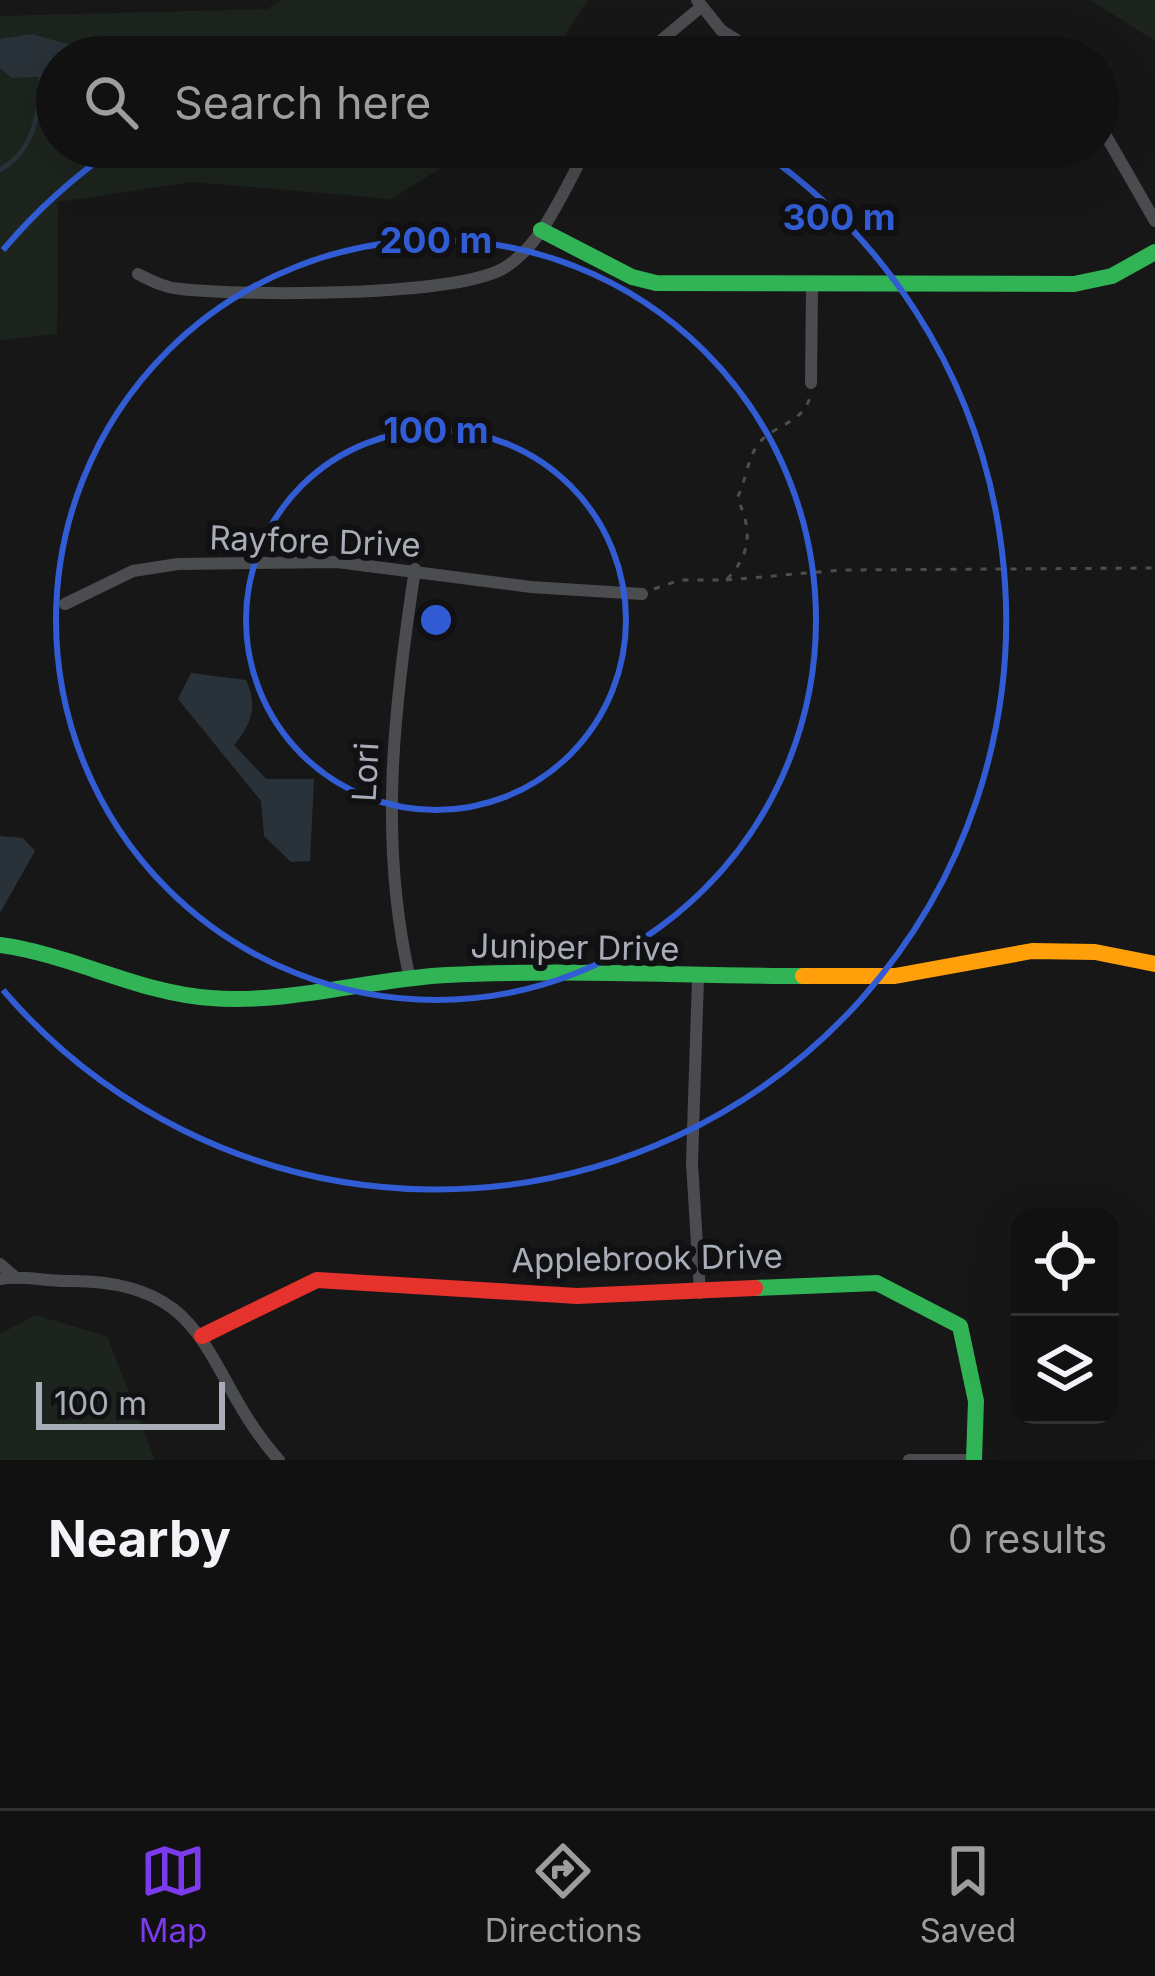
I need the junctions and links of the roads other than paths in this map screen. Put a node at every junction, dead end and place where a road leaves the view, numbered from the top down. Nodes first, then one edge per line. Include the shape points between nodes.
1 (699, 3) edge
2 (664, 36) edge
3 (729, 36) edge
4 (1119, 158) edge
5 (576, 168) edge
6 (1155, 220) edge
7 (541, 230) junction
8 (1155, 252) edge
9 (138, 274) dead end
10 (812, 286) junction
11 (812, 383) road end
12 (415, 569) junction
13 (642, 594) road end
14 (65, 604) dead end
15 (0, 944) edge
16 (1155, 964) edge
17 (698, 978) junction
18 (410, 979) junction
19 (0, 1264) edge
20 (7, 1278) edge
21 (700, 1293) junction
22 (202, 1336) junction
23 (279, 1460) edge
24 (909, 1460) edge
25 (974, 1460) edge

1 - 2 street
1 - 3 street
4 - 6 street
5 - 7 street
7 - 9 street via 506,267 462,285 197,290
7 - 10 street via 656,283
8 - 10 street via 1112,276 1074,284
10 - 11 street
12 - 13 street, Rayfore Drive
12 - 14 street, Rayfore Drive via 178,564 134,571
12 - 18 street, Lori via 389,835
15 - 18 street, Juniper Drive via 172,994 218,999
16 - 17 street, Juniper Drive via 1032,951 895,976
17 - 18 street, Juniper Drive
17 - 21 street via 692,1162
19 - 20 street
20 - 22 street via 126,1285 168,1304
21 - 22 street, Applebrook Drive via 577,1296 317,1280
21 - 25 street, Applebrook Drive via 877,1283 960,1326 976,1401
22 - 23 street
24 - 25 street

